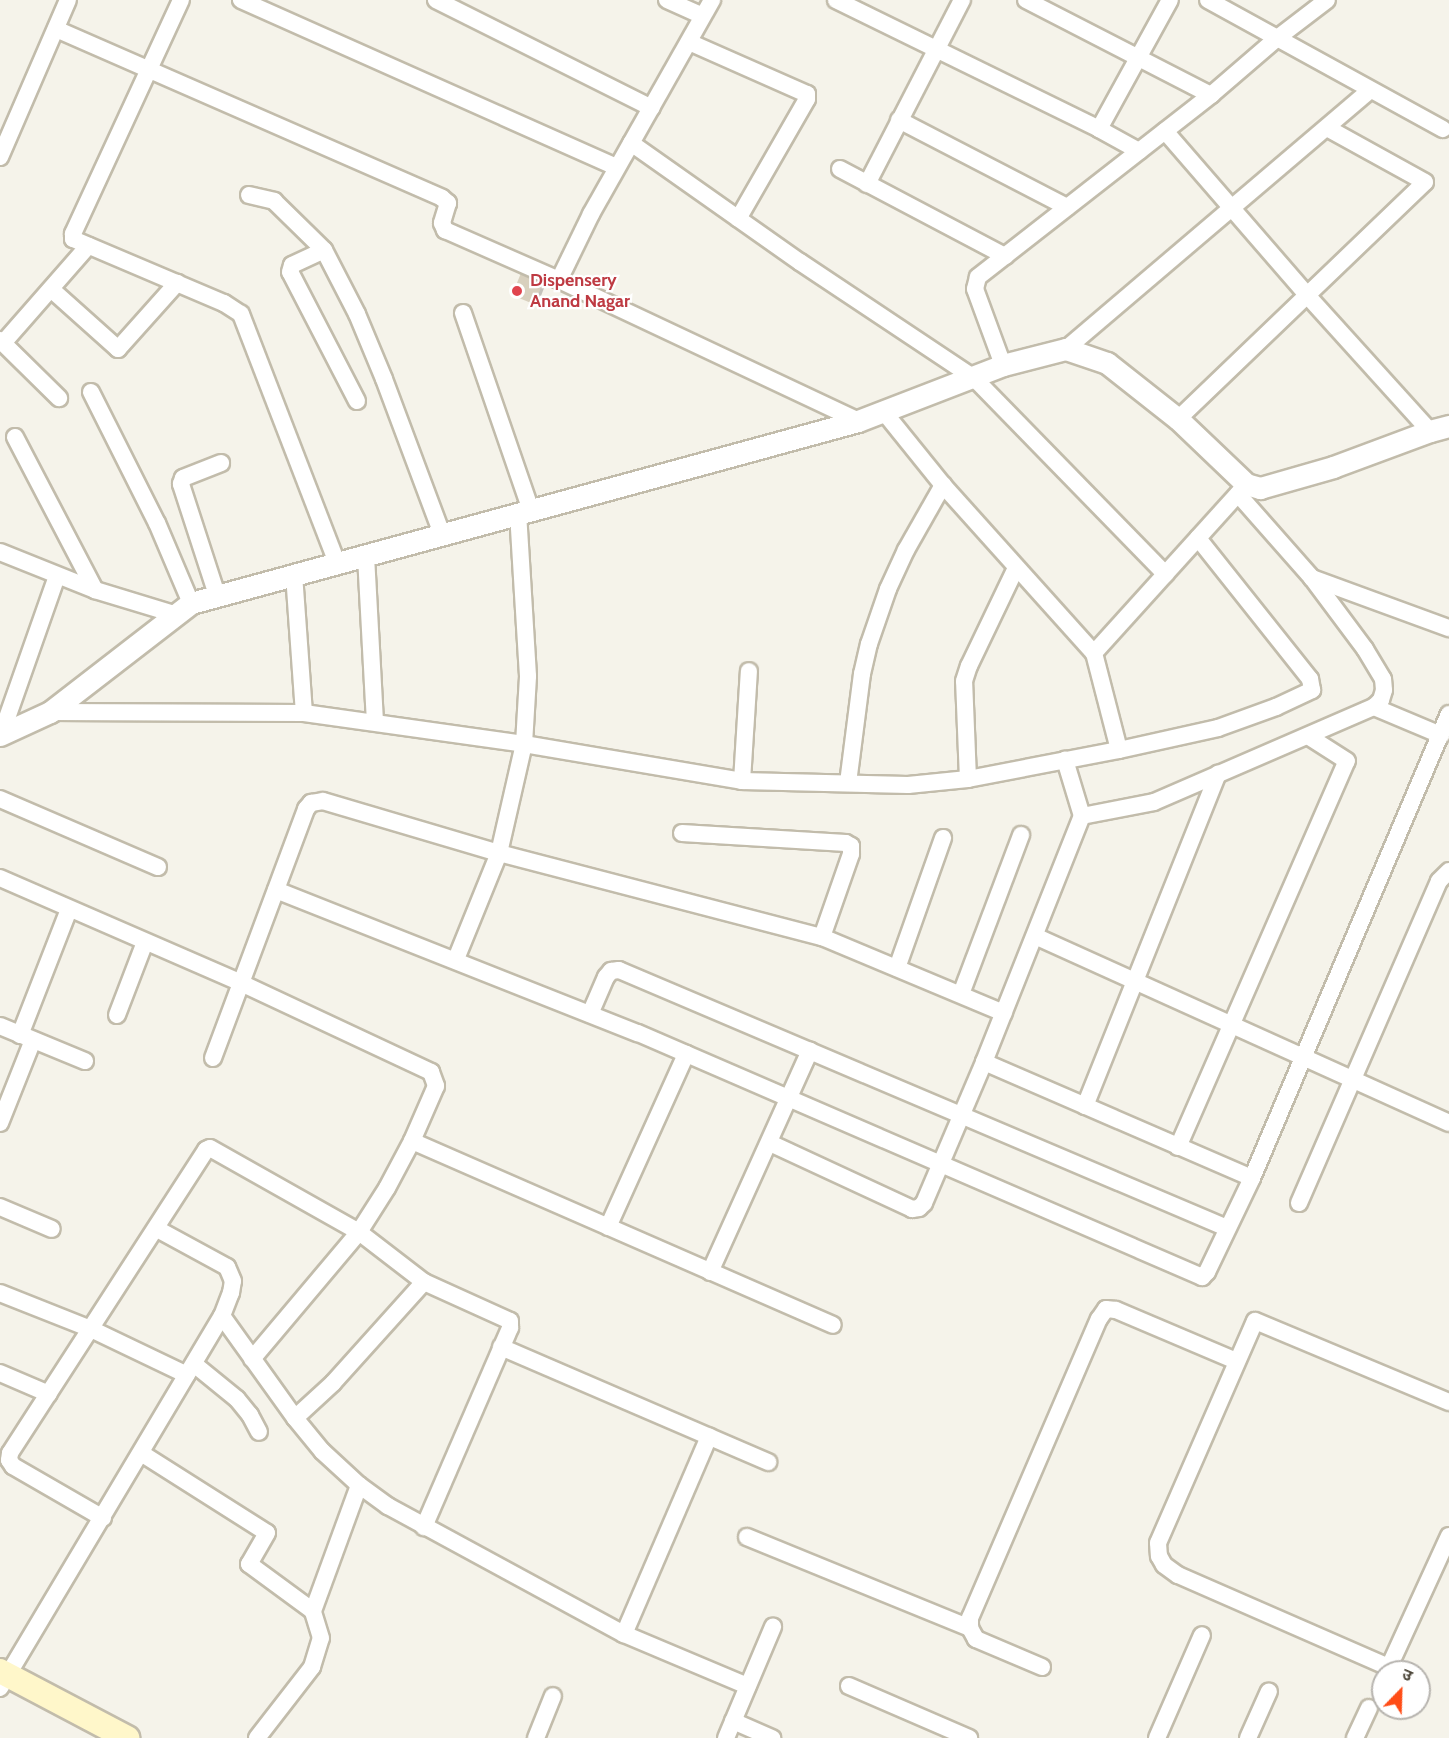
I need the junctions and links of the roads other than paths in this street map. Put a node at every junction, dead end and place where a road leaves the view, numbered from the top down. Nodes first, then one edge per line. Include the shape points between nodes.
1 (68, 0) edge
2 (181, 0) edge
3 (241, 0) edge
4 (436, 0) edge
5 (668, 0) edge
6 (711, 0) edge
7 (836, 0) edge
8 (962, 0) edge
9 (1026, 0) edge
10 (1170, 0) edge
11 (1208, 0) edge
12 (1327, 0) edge
13 (703, 16) junction
14 (56, 29) junction
15 (1276, 39) junction
16 (689, 42) junction
17 (936, 49) junction
18 (1139, 57) junction
19 (151, 70) junction
20 (1370, 90) junction
21 (1211, 95) junction
22 (652, 108) junction
23 (899, 120) junction
24 (1327, 128) junction
25 (1099, 129) junction
26 (1443, 129) dead end
27 (1165, 131) junction
28 (632, 143) junction
29 (1139, 151) junction
30 (0, 157) edge
31 (616, 167) junction
32 (840, 169) dead end
33 (867, 184) junction
34 (249, 195) dead end
35 (1067, 207) junction
36 (1231, 210) junction
37 (738, 219) junction
38 (88, 246) junction
39 (324, 249) junction
40 (1005, 256) junction
41 (559, 280) junction
42 (177, 284) junction
43 (51, 290) junction
44 (1306, 294) junction
45 (463, 313) dead end
46 (2, 341) edge
47 (1066, 349) junction
48 (1003, 365) junction
49 (974, 378) junction
50 (91, 392) dead end
51 (59, 398) dead end
52 (357, 401) dead end
53 (884, 412) junction
54 (1178, 419) junction
55 (858, 421) junction
56 (1439, 428) edge
57 (15, 436) dead end
58 (221, 463) dead end
59 (943, 484) junction
60 (1242, 489) junction
61 (524, 512) junction
62 (442, 534) junction
63 (1198, 538) junction
64 (0, 552) edge
65 (366, 556) junction
66 (337, 562) junction
67 (1016, 568) junction
68 (294, 574) junction
69 (1165, 574) junction
70 (57, 576) junction
71 (1312, 578) junction
72 (95, 590) junction
73 (217, 595) junction
74 (192, 603) junction
75 (174, 614) junction
76 (1449, 628) edge
77 (1094, 653) junction
78 (749, 671) dead end
79 (1374, 707) junction
80 (50, 712) junction
81 (304, 713) junction
82 (1449, 714) edge
83 (375, 721) junction
84 (1, 735) edge
85 (1441, 735) junction
86 (1308, 736) junction
87 (524, 744) junction
88 (1119, 750) junction
89 (1065, 760) junction
90 (1218, 774) junction
91 (968, 779) junction
92 (742, 782) junction
93 (848, 783) junction
94 (0, 799) edge
95 (1082, 816) junction
96 (682, 833) dead end
97 (1022, 835) dead end
98 (943, 838) dead end
99 (500, 853) junction
100 (158, 867) dead end
101 (1449, 871) edge
102 (0, 878) edge
103 (276, 890) junction
104 (69, 909) junction
105 (1035, 936) junction
106 (822, 937) junction
107 (145, 942) junction
108 (456, 959) junction
109 (897, 968) junction
110 (1135, 981) junction
111 (242, 983) junction
112 (961, 994) junction
113 (1004, 1013) junction
114 (590, 1014) junction
115 (117, 1015) dead end
116 (1231, 1024) junction
117 (0, 1026) edge
118 (27, 1037) junction
119 (810, 1051) junction
120 (686, 1054) junction
121 (1303, 1056) junction
122 (213, 1058) dead end
123 (85, 1061) dead end
124 (984, 1062) junction
125 (1353, 1079) junction
126 (791, 1098) junction
127 (1085, 1106) junction
128 (962, 1114) junction
129 (0, 1123) edge
130 (1449, 1123) edge
131 (412, 1141) junction
132 (770, 1143) junction
133 (1178, 1147) junction
134 (940, 1164) junction
135 (1252, 1178) junction
136 (1299, 1203) dead end
137 (0, 1207) edge
138 (608, 1227) junction
139 (1227, 1228) junction
140 (52, 1229) dead end
141 (157, 1229) junction
142 (359, 1232) junction
143 (710, 1272) junction
144 (424, 1282) junction
145 (0, 1293) edge
146 (222, 1316) junction
147 (833, 1325) dead end
148 (91, 1329) junction
149 (501, 1347) junction
150 (252, 1359) junction
151 (1236, 1361) junction
152 (190, 1369) junction
153 (0, 1373) edge
154 (49, 1394) junction
155 (1449, 1402) edge
156 (295, 1418) junction
157 (259, 1432) dead end
158 (709, 1437) junction
159 (141, 1453) junction
160 (768, 1462) dead end
161 (359, 1485) junction
162 (103, 1518) junction
163 (424, 1527) junction
164 (1449, 1536) edge
165 (747, 1537) dead end
166 (1444, 1561) edge
167 (313, 1611) junction
168 (773, 1627) dead end
169 (970, 1628) junction
170 (624, 1634) junction
171 (1202, 1635) dead end
172 (1042, 1668) dead end
173 (2, 1681) edge
174 (748, 1686) junction
175 (849, 1686) dead end
176 (1269, 1691) dead end
177 (553, 1696) dead end
178 (1369, 1708) dead end
179 (733, 1721) junction
180 (98, 1738) edge
181 (127, 1738) edge
182 (257, 1738) edge
183 (536, 1738) edge
184 (726, 1738) edge
185 (772, 1738) edge
186 (969, 1738) edge
187 (1157, 1738) edge
188 (1248, 1738) edge
189 (1355, 1738) edge

1 - 14 street
2 - 19 street
3 - 31 street
4 - 22 street
5 - 13 street
6 - 13 street
7 - 17 street
8 - 17 street
9 - 18 street
10 - 18 street
11 - 15 street
12 - 15 street
13 - 16 street
14 - 19 street
14 - 30 street
15 - 20 street
15 - 21 street
16 - 22 street
16 - 37 street via 807,94
17 - 23 street
17 - 25 street
18 - 21 street
18 - 25 street
19 - 38 street via 73,234 76,242
19 - 41 street via 442,198 448,203 442,224 445,230
20 - 24 street
20 - 26 street
21 - 27 street
22 - 28 street
23 - 33 street
23 - 35 street
24 - 36 street
24 - 44 street via 1425,182
25 - 29 street
27 - 29 street
27 - 36 street
28 - 31 street
28 - 37 street
29 - 35 street
31 - 41 street
32 - 33 street
33 - 40 street
34 - 39 street via 274,201
35 - 40 street
36 - 44 street
36 - 47 street
37 - 49 street
38 - 42 street
38 - 43 street
39 - 52 street via 292,265 290,272
39 - 62 street via 375,357
40 - 48 street via 978,277 975,289
41 - 55 street
42 - 43 street via 118,349
42 - 66 street via 241,314
43 - 46 street
44 - 54 street
44 - 56 street
45 - 61 street
46 - 51 street
47 - 48 street
47 - 54 street via 1107,363
48 - 49 street
49 - 53 street
49 - 69 street
50 - 74 street
53 - 55 street
53 - 59 street
54 - 60 street
55 - 61 street
56 - 60 street via 1268,488
57 - 72 street
58 - 73 street via 183,478 181,484
59 - 67 street
59 - 93 street via 906,549 869,644
60 - 63 street
60 - 71 street
61 - 62 street
61 - 87 street via 528,676
62 - 65 street
63 - 69 street
63 - 88 street via 1310,679 1312,690 1218,728
64 - 70 street
65 - 66 street
65 - 83 street
66 - 68 street
67 - 77 street
67 - 91 street via 964,681
68 - 73 street
68 - 81 street
69 - 77 street
70 - 72 street
70 - 84 street
71 - 76 street
71 - 79 street via 1383,679 1381,700
72 - 75 street
73 - 74 street
74 - 75 street
75 - 80 street
77 - 88 street
78 - 92 street
79 - 85 street
79 - 86 street
80 - 81 street
80 - 84 street
81 - 83 street
82 - 85 street
83 - 87 street
85 - 121 street
86 - 90 street
86 - 116 street via 1347,761
87 - 92 street
87 - 99 street
88 - 89 street
89 - 91 street
89 - 95 street
90 - 95 street via 1154,802
90 - 110 street
91 - 93 street via 908,785
92 - 93 street
94 - 100 street
95 - 105 street
96 - 106 street via 846,843 851,854
97 - 112 street
98 - 109 street
99 - 103 street via 316,801 306,809
99 - 106 street
99 - 108 street
101 - 125 street via 1439,882
102 - 104 street
103 - 108 street
103 - 111 street
104 - 107 street
104 - 118 street
105 - 110 street
105 - 113 street
106 - 109 street
107 - 111 street
107 - 115 street
108 - 114 street
109 - 112 street
110 - 116 street
110 - 127 street
111 - 122 street
111 - 131 street via 431,1072 436,1086
112 - 113 street
113 - 124 street
114 - 119 street via 606,977 619,970
114 - 120 street
116 - 121 street
116 - 133 street
117 - 118 street
118 - 123 street
118 - 129 street
119 - 126 street
119 - 128 street
120 - 126 street
120 - 138 street
121 - 125 street
121 - 135 street
124 - 127 street
124 - 128 street
125 - 130 street
125 - 136 street
126 - 132 street
126 - 134 street
127 - 133 street
128 - 134 street
128 - 139 street
131 - 138 street
131 - 142 street
132 - 134 street via 912,1209 924,1203
132 - 143 street
133 - 135 street
134 - 139 street via 1202,1277
135 - 139 street
137 - 140 street
138 - 143 street
141 - 142 street via 210,1148
141 - 146 street via 227,1267 233,1281
141 - 148 street
142 - 144 street
142 - 150 street
143 - 147 street
144 - 149 street via 510,1321
144 - 156 street via 333,1383
145 - 148 street
146 - 150 street
146 - 152 street
148 - 152 street
148 - 154 street
149 - 158 street
149 - 163 street
150 - 156 street
151 - 155 street via 1252,1323 1259,1320
151 - 166 street via 1158,1543 1164,1565 1178,1575 1389,1667
151 - 169 street via 1106,1309 970,1618
152 - 157 street via 237,1399
152 - 159 street
153 - 154 street
154 - 162 street via 9,1460 13,1466
156 - 161 street via 322,1451
158 - 160 street
158 - 170 street
159 - 162 street
159 - 167 street via 267,1533 249,1564
161 - 163 street
161 - 167 street
162 - 173 street
163 - 170 street
164 - 166 street
165 - 169 street
167 - 182 street via 321,1638 312,1667
168 - 174 street
169 - 172 street via 976,1639
170 - 174 street
171 - 187 street
173 - 180 main road
173 - 181 main road
174 - 179 street
175 - 186 street
176 - 188 street
177 - 183 street
178 - 189 street
179 - 184 street
179 - 185 street

